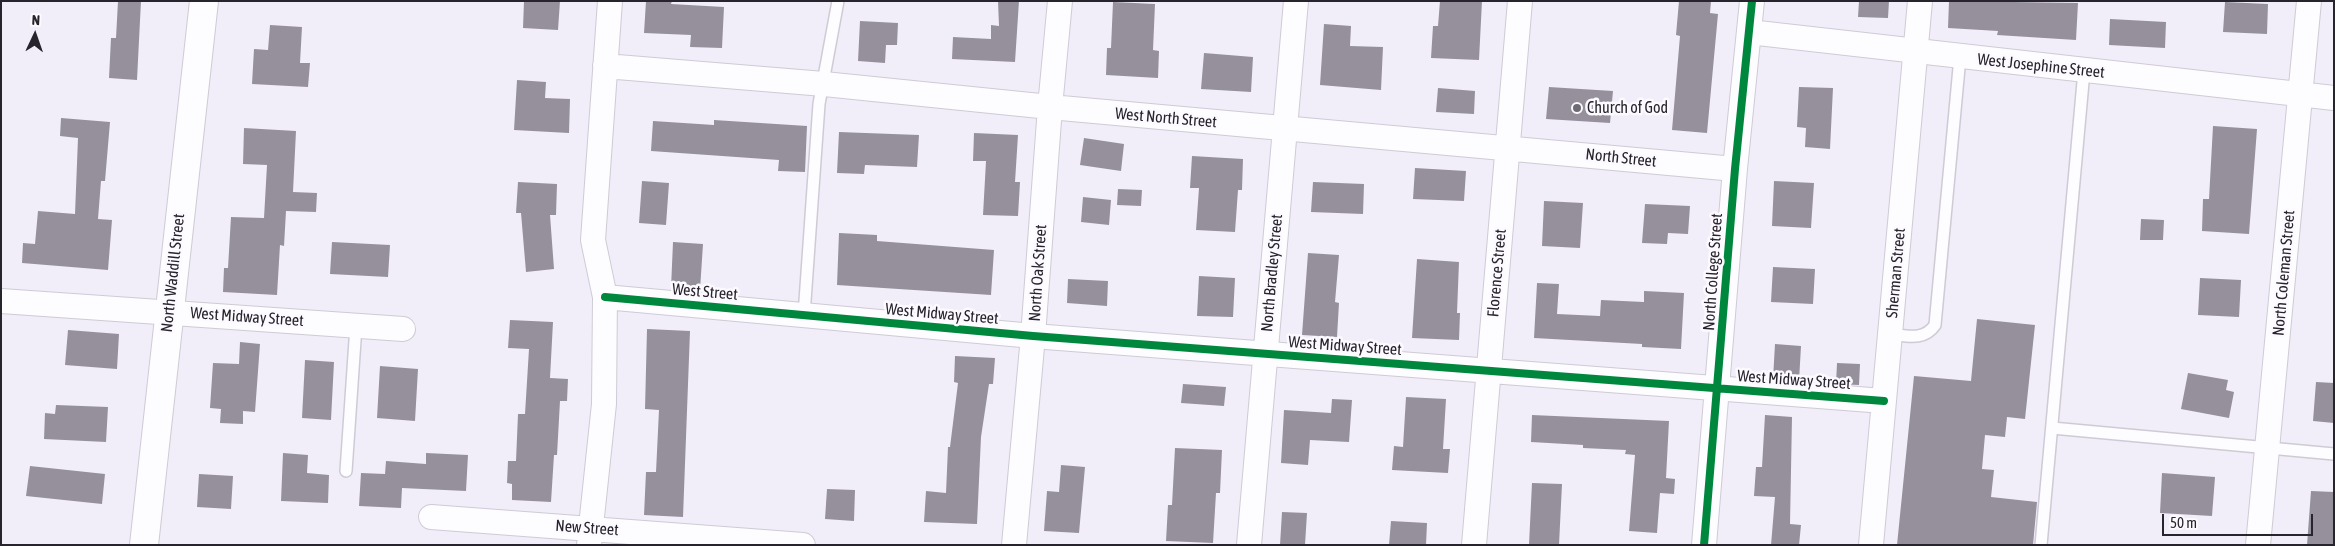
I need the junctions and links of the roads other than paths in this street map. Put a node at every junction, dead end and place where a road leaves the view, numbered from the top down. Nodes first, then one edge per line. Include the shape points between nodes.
1 (204, 1) edge
2 (610, 1) edge
3 (838, 1) edge
4 (1060, 1) edge
5 (1296, 1) edge
6 (1520, 1) edge
7 (1752, 1) edge
8 (1920, 1) edge
9 (2309, 1) edge
10 (1749, 32) junction
11 (1915, 52) junction
12 (1960, 58) junction
13 (604, 66) junction
14 (2084, 71) junction
15 (824, 84) junction
16 (2301, 95) junction
17 (2334, 98) edge
18 (1050, 107) junction
19 (1285, 128) junction
20 (1507, 147) junction
21 (1735, 169) junction
22 (604, 297) junction
23 (1, 301) edge
24 (169, 311) junction
25 (804, 315) junction
26 (356, 326) junction
27 (403, 329) dead end
28 (1890, 334) junction
29 (1034, 336) junction
30 (1266, 354) junction
31 (1489, 371) junction
32 (1718, 388) junction
33 (1884, 401) junction
34 (2052, 428) junction
35 (2268, 448) junction
36 (2334, 454) edge
37 (346, 471) dead end
38 (431, 516) dead end
39 (590, 536) edge
40 (791, 544) edge
41 (144, 545) edge
42 (1014, 545) edge
43 (1249, 545) edge
44 (1474, 545) edge
45 (1704, 545) edge
46 (1870, 545) edge
47 (2041, 545) edge
48 (2258, 545) edge

1 - 24 street, North Waddill Street
2 - 13 street
3 - 15 lane
4 - 18 street, North Oak Street
5 - 19 street, North Bradley Street
6 - 20 street, Florence Street
7 - 10 street, North College Street
8 - 11 street, Sherman Street
9 - 16 street, North Coleman Street
10 - 11 street, West Josephine Street
10 - 21 street, North College Street
11 - 12 street, West Josephine Street
11 - 28 street, Sherman Street
12 - 14 street, West Josephine Street
12 - 28 lane via 1935,325 1930,333 1922,336
13 - 15 street
13 - 22 street via 593,240
14 - 16 street, West Josephine Street
14 - 34 lane
15 - 18 street, West North Street
15 - 25 lane via 819,104
16 - 17 street, West Josephine Street
16 - 35 street, North Coleman Street
18 - 19 street, West North Street
18 - 29 street, North Oak Street
19 - 20 street, West North Street
19 - 30 street, North Bradley Street
20 - 21 street, North Street
20 - 31 street, Florence Street
21 - 32 street, North College Street
22 - 25 street, West Street
22 - 39 street via 604,404
23 - 24 street, West Midway Street
24 - 26 street, West Midway Street
24 - 41 street, North Waddill Street
25 - 29 street, West Midway Street
26 - 27 street, West Midway Street
26 - 37 lane
28 - 33 street, Sherman Street
29 - 30 street, West Midway Street
29 - 42 street, North Oak Street
30 - 31 street, West Midway Street
30 - 43 street, North Bradley Street
31 - 32 street, West Midway Street
31 - 44 street, Florence Street
32 - 33 street, West Midway Street
32 - 45 street, North College Street
33 - 46 street, Sherman Street
34 - 35 lane
34 - 47 lane
35 - 36 lane
35 - 48 street, North Coleman Street
38 - 39 street, New Street
39 - 40 street, New Street

